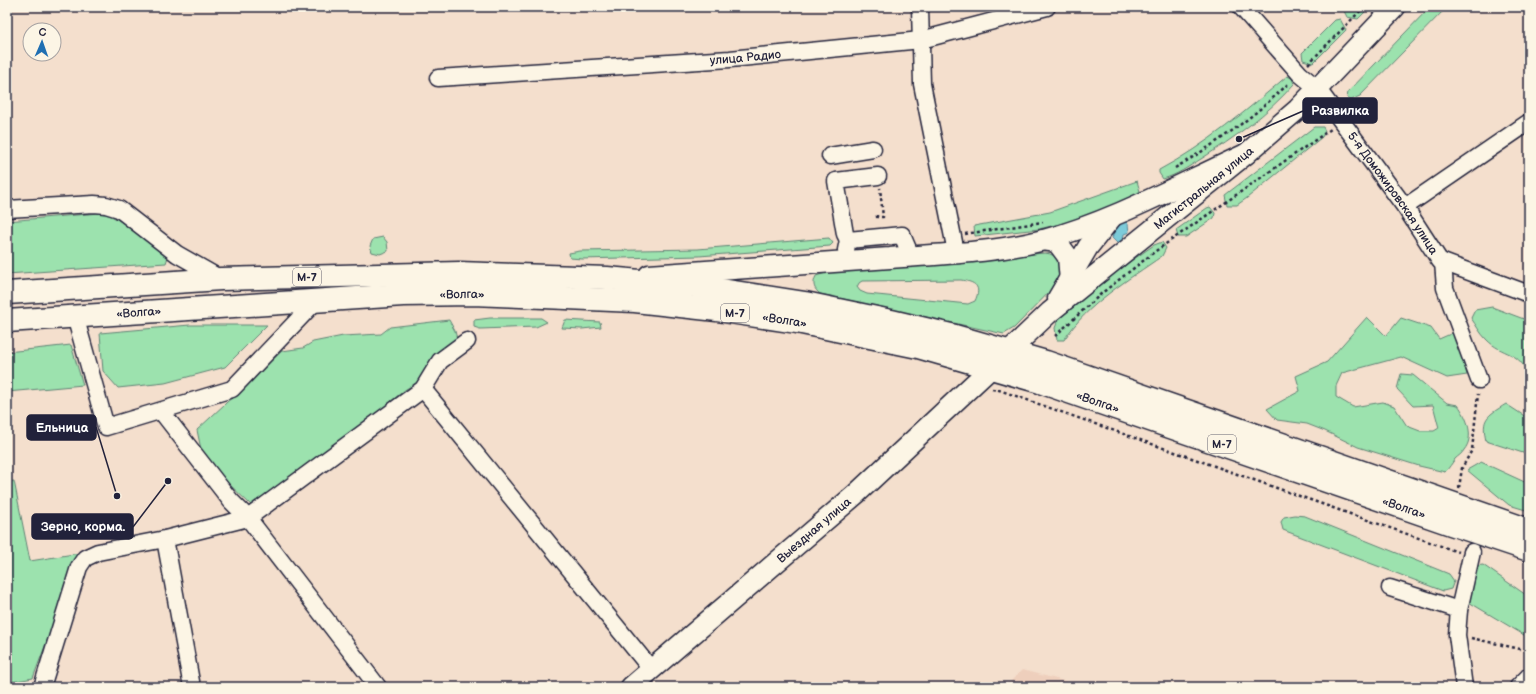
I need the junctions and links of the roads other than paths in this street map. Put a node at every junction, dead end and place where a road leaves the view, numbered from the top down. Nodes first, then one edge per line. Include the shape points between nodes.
1 (920, 7) edge
2 (1048, 7) edge
3 (1241, 7) edge
4 (1395, 7) edge
5 (921, 40) junction
6 (438, 78) dead end
7 (1317, 88) junction
8 (1529, 122) edge
9 (873, 149) dead end
10 (1246, 154) junction
11 (878, 176) dead end
12 (847, 180) junction
13 (1405, 207) junction
14 (7, 209) edge
15 (1109, 221) junction
16 (848, 240) junction
17 (1050, 241) junction
18 (954, 244) junction
19 (1088, 247) junction
20 (1120, 249) junction
21 (911, 256) junction
22 (844, 262) junction
23 (1443, 262) junction
24 (607, 278) junction
25 (221, 279) junction
26 (1070, 281) junction
27 (7, 293) edge
28 (1529, 294) edge
29 (316, 301) junction
30 (1050, 312) junction
31 (74, 316) junction
32 (7, 320) edge
33 (467, 341) dead end
34 (1009, 350) junction
35 (992, 367) junction
36 (1479, 380) road end
37 (423, 389) junction
38 (161, 411) junction
39 (248, 518) junction
40 (1529, 530) edge
41 (165, 539) junction
42 (1529, 550) edge
43 (1471, 554) road end
44 (1390, 588) dead end
45 (1459, 610) junction
46 (651, 669) junction
47 (1529, 676) edge
48 (42, 687) edge
49 (192, 687) edge
50 (378, 687) edge
51 (631, 687) edge
52 (1464, 687) edge
53 (1518, 687) edge

1 - 5 street
2 - 5 street, улица Радио
3 - 7 street, 5-я Доможировская улица via 1300,74
4 - 7 main road, Магистральная улица
5 - 6 street, улица Радио via 730,59
5 - 18 street via 922,84
7 - 10 main road, Магистральная улица via 1298,109
7 - 13 street, 5-я Доможировская улица
8 - 13 street
9 - 12 street via 836,155
10 - 15 main road
10 - 20 main road, Магистральная улица
11 - 12 street
12 - 16 street via 836,181
13 - 23 street, 5-я Доможировская улица
14 - 25 street via 106,205 119,209 177,254
15 - 17 main road
15 - 19 main road
15 - 20 main road
16 - 21 street via 902,235
16 - 22 street
17 - 18 main road via 994,249
17 - 19 main road
17 - 26 main road via 1068,257
18 - 21 main road
19 - 20 main road
19 - 26 main road
20 - 30 main road, Магистральная улица
21 - 22 main road
22 - 24 main road
23 - 28 street, 5-я Доможировская улица
23 - 36 street via 1445,288
24 - 25 highway, «Волга» / М-7 via 459,273
24 - 34 highway, «Волга» / М-7 via 695,286 805,303
25 - 27 highway, «Волга» / М-7
26 - 30 main road
29 - 31 highway, «Волга» / М-7
29 - 35 highway, «Волга» / М-7 via 403,295 473,294 635,301 797,322 918,347
29 - 38 street via 232,389
30 - 34 main road
31 - 32 highway, «Волга» / М-7
31 - 38 street via 106,427
33 - 37 street via 440,361
34 - 40 highway, «Волга» / М-7
35 - 42 highway, «Волга» / М-7
35 - 46 main road, Выездная улица via 856,494
37 - 39 street
37 - 46 street
38 - 39 street via 231,501
39 - 41 street
39 - 50 street
41 - 48 street via 98,552 85,558 79,567
41 - 49 street
43 - 45 street
44 - 45 street
45 - 52 street via 1456,635
46 - 51 main road, Выездная улица
47 - 53 street

